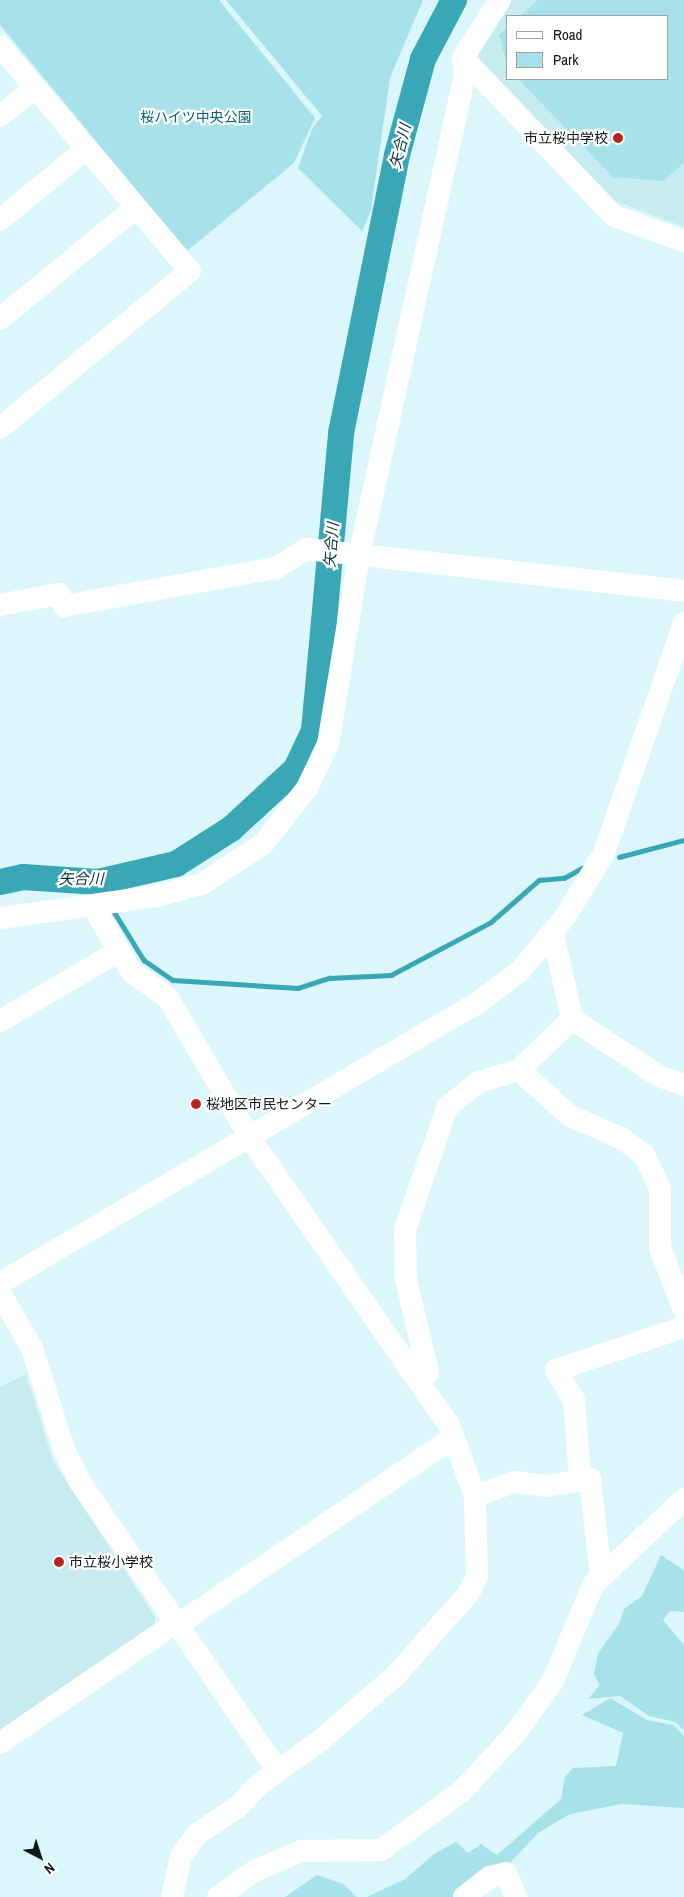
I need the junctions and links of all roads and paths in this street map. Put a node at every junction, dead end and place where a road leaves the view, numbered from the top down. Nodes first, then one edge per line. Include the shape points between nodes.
1 (500, 0) edge
2 (0, 46) edge
3 (463, 58) junction
4 (35, 88) junction
5 (0, 116) edge
6 (86, 149) junction
7 (135, 208) junction
8 (0, 220) edge
9 (684, 241) edge
10 (0, 319) edge
11 (0, 428) edge
12 (355, 556) junction
13 (684, 590) edge
14 (0, 605) edge
15 (684, 623) edge
16 (103, 903) junction
17 (0, 918) edge
18 (553, 934) junction
19 (117, 952) junction
20 (572, 1019) junction
21 (0, 1022) edge
22 (519, 1070) junction
23 (684, 1085) edge
24 (250, 1138) junction
25 (0, 1283) edge
26 (0, 1292) edge
27 (684, 1310) edge
28 (684, 1328) edge
29 (428, 1373) dead end
30 (453, 1438) junction
31 (580, 1478) junction
32 (476, 1496) junction
33 (684, 1499) edge
34 (601, 1577) junction
35 (176, 1625) junction
36 (0, 1743) edge
37 (278, 1771) junction
38 (172, 1897) edge
39 (218, 1897) edge
40 (464, 1897) edge
41 (516, 1897) edge

1 - 3 street
2 - 4 street
3 - 9 street via 614,216
3 - 12 street via 465,75
4 - 5 street
4 - 6 street
6 - 7 street
6 - 8 street
7 - 10 street
7 - 11 street via 190,271
12 - 13 street
12 - 14 street via 306,549 276,568 64,606 59,594
12 - 16 street via 328,744 297,804 263,844 222,874 181,892
15 - 18 street via 614,832 594,874
16 - 17 street
16 - 19 street
18 - 20 street
18 - 24 street via 496,990
19 - 21 street
19 - 24 street via 132,972 168,998
20 - 22 street
20 - 23 street via 659,1076
22 - 27 street via 570,1116 621,1138 644,1155 660,1188 660,1248
22 - 29 street via 479,1082 447,1107 405,1230 406,1279
24 - 25 street
24 - 30 street via 450,1427
26 - 35 street via 32,1348 64,1449 80,1482
28 - 31 street via 556,1370 574,1400
30 - 32 street via 465,1458
30 - 35 street
31 - 32 street via 546,1486 514,1482
31 - 34 street via 590,1480
32 - 37 street via 477,1576 469,1593 396,1675
33 - 34 street
34 - 39 street via 593,1586 553,1681 534,1710 462,1792 381,1850 302,1851 256,1870
35 - 36 street
35 - 37 street
37 - 38 street via 186,1846
40 - 41 street via 490,1877 506,1874

